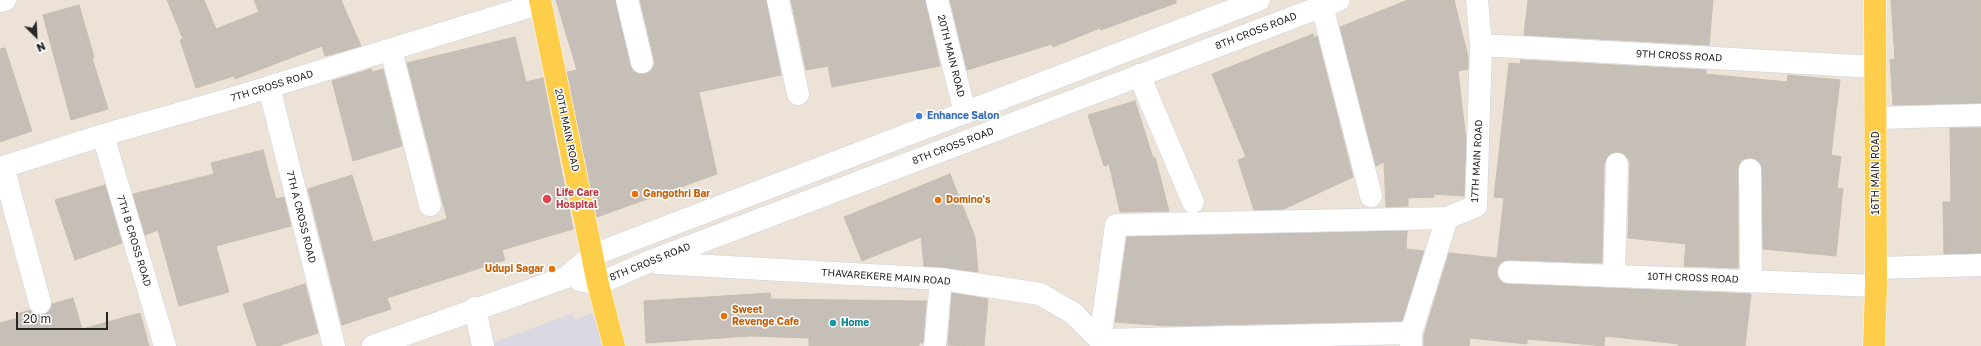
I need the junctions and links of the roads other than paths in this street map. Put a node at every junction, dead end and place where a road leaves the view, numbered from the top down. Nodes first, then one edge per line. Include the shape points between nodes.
1 (5, 0) edge
2 (627, 0) edge
3 (778, 0) edge
4 (937, 0) edge
5 (1259, 0) edge
6 (1477, 0) edge
7 (1875, 0) edge
8 (0, 1) edge
9 (540, 2) edge
10 (1330, 3) edge
11 (1481, 45) junction
12 (391, 50) junction
13 (642, 62) dead end
14 (1876, 67) junction
15 (1139, 76) junction
16 (269, 87) junction
17 (798, 94) dead end
18 (965, 112) junction
19 (1981, 115) edge
20 (1876, 118) junction
21 (103, 135) junction
22 (1617, 164) dead end
23 (1750, 170) dead end
24 (1371, 196) dead end
25 (1193, 202) dead end
26 (430, 205) dead end
27 (1447, 218) junction
28 (593, 255) junction
29 (648, 262) junction
30 (1981, 265) edge
31 (1509, 272) dead end
32 (1614, 276) junction
33 (567, 277) junction
34 (1876, 277) junction
35 (941, 279) junction
36 (1751, 280) junction
37 (598, 284) junction
38 (40, 303) dead end
39 (475, 308) junction
40 (1411, 339) edge
41 (1102, 343) edge
42 (382, 344) edge
43 (165, 346) edge
44 (334, 346) edge
45 (483, 346) edge
46 (614, 346) edge
47 (935, 346) edge
48 (1874, 346) edge

1 - 8 street
2 - 13 street
3 - 17 street
4 - 18 street, 20TH MAIN ROAD
5 - 18 street
6 - 11 street, 17TH MAIN ROAD
7 - 14 main road, 16TH MAIN ROAD
9 - 12 street, 7TH CROSS ROAD
9 - 28 main road, 20TH MAIN ROAD
10 - 15 street, 8TH CROSS ROAD
10 - 24 street
11 - 14 street, 9TH CROSS ROAD
11 - 27 street, 17TH MAIN ROAD via 1476,206
12 - 16 street, 7TH CROSS ROAD
12 - 26 street
14 - 20 main road, 16TH MAIN ROAD
15 - 25 street
15 - 29 street, 8TH CROSS ROAD
16 - 21 street, 7TH CROSS ROAD
16 - 44 street, 7TH A CROSS ROAD
18 - 28 street
19 - 20 street
20 - 34 main road, 16TH MAIN ROAD
21 - 38 street, 7TH CROSS ROAD via 3,167
21 - 43 street, 7TH B CROSS ROAD
22 - 32 street
23 - 36 street
27 - 40 street
27 - 41 street via 1116,225
28 - 33 street
28 - 37 main road, 20TH MAIN ROAD
29 - 35 street, THAVAREKERE MAIN ROAD
29 - 37 street, 8TH CROSS ROAD
30 - 34 street, 10TH CROSS ROAD
31 - 32 street, 10TH CROSS ROAD
32 - 36 street, 10TH CROSS ROAD
33 - 37 street, 8TH CROSS ROAD
33 - 39 street
34 - 36 street, 10TH CROSS ROAD
34 - 48 main road, 16TH MAIN ROAD
35 - 41 street, THAVAREKERE MAIN ROAD via 1040,294 1074,312
35 - 47 street
37 - 46 main road, 20TH MAIN ROAD
39 - 42 street
39 - 45 street
40 - 41 street

